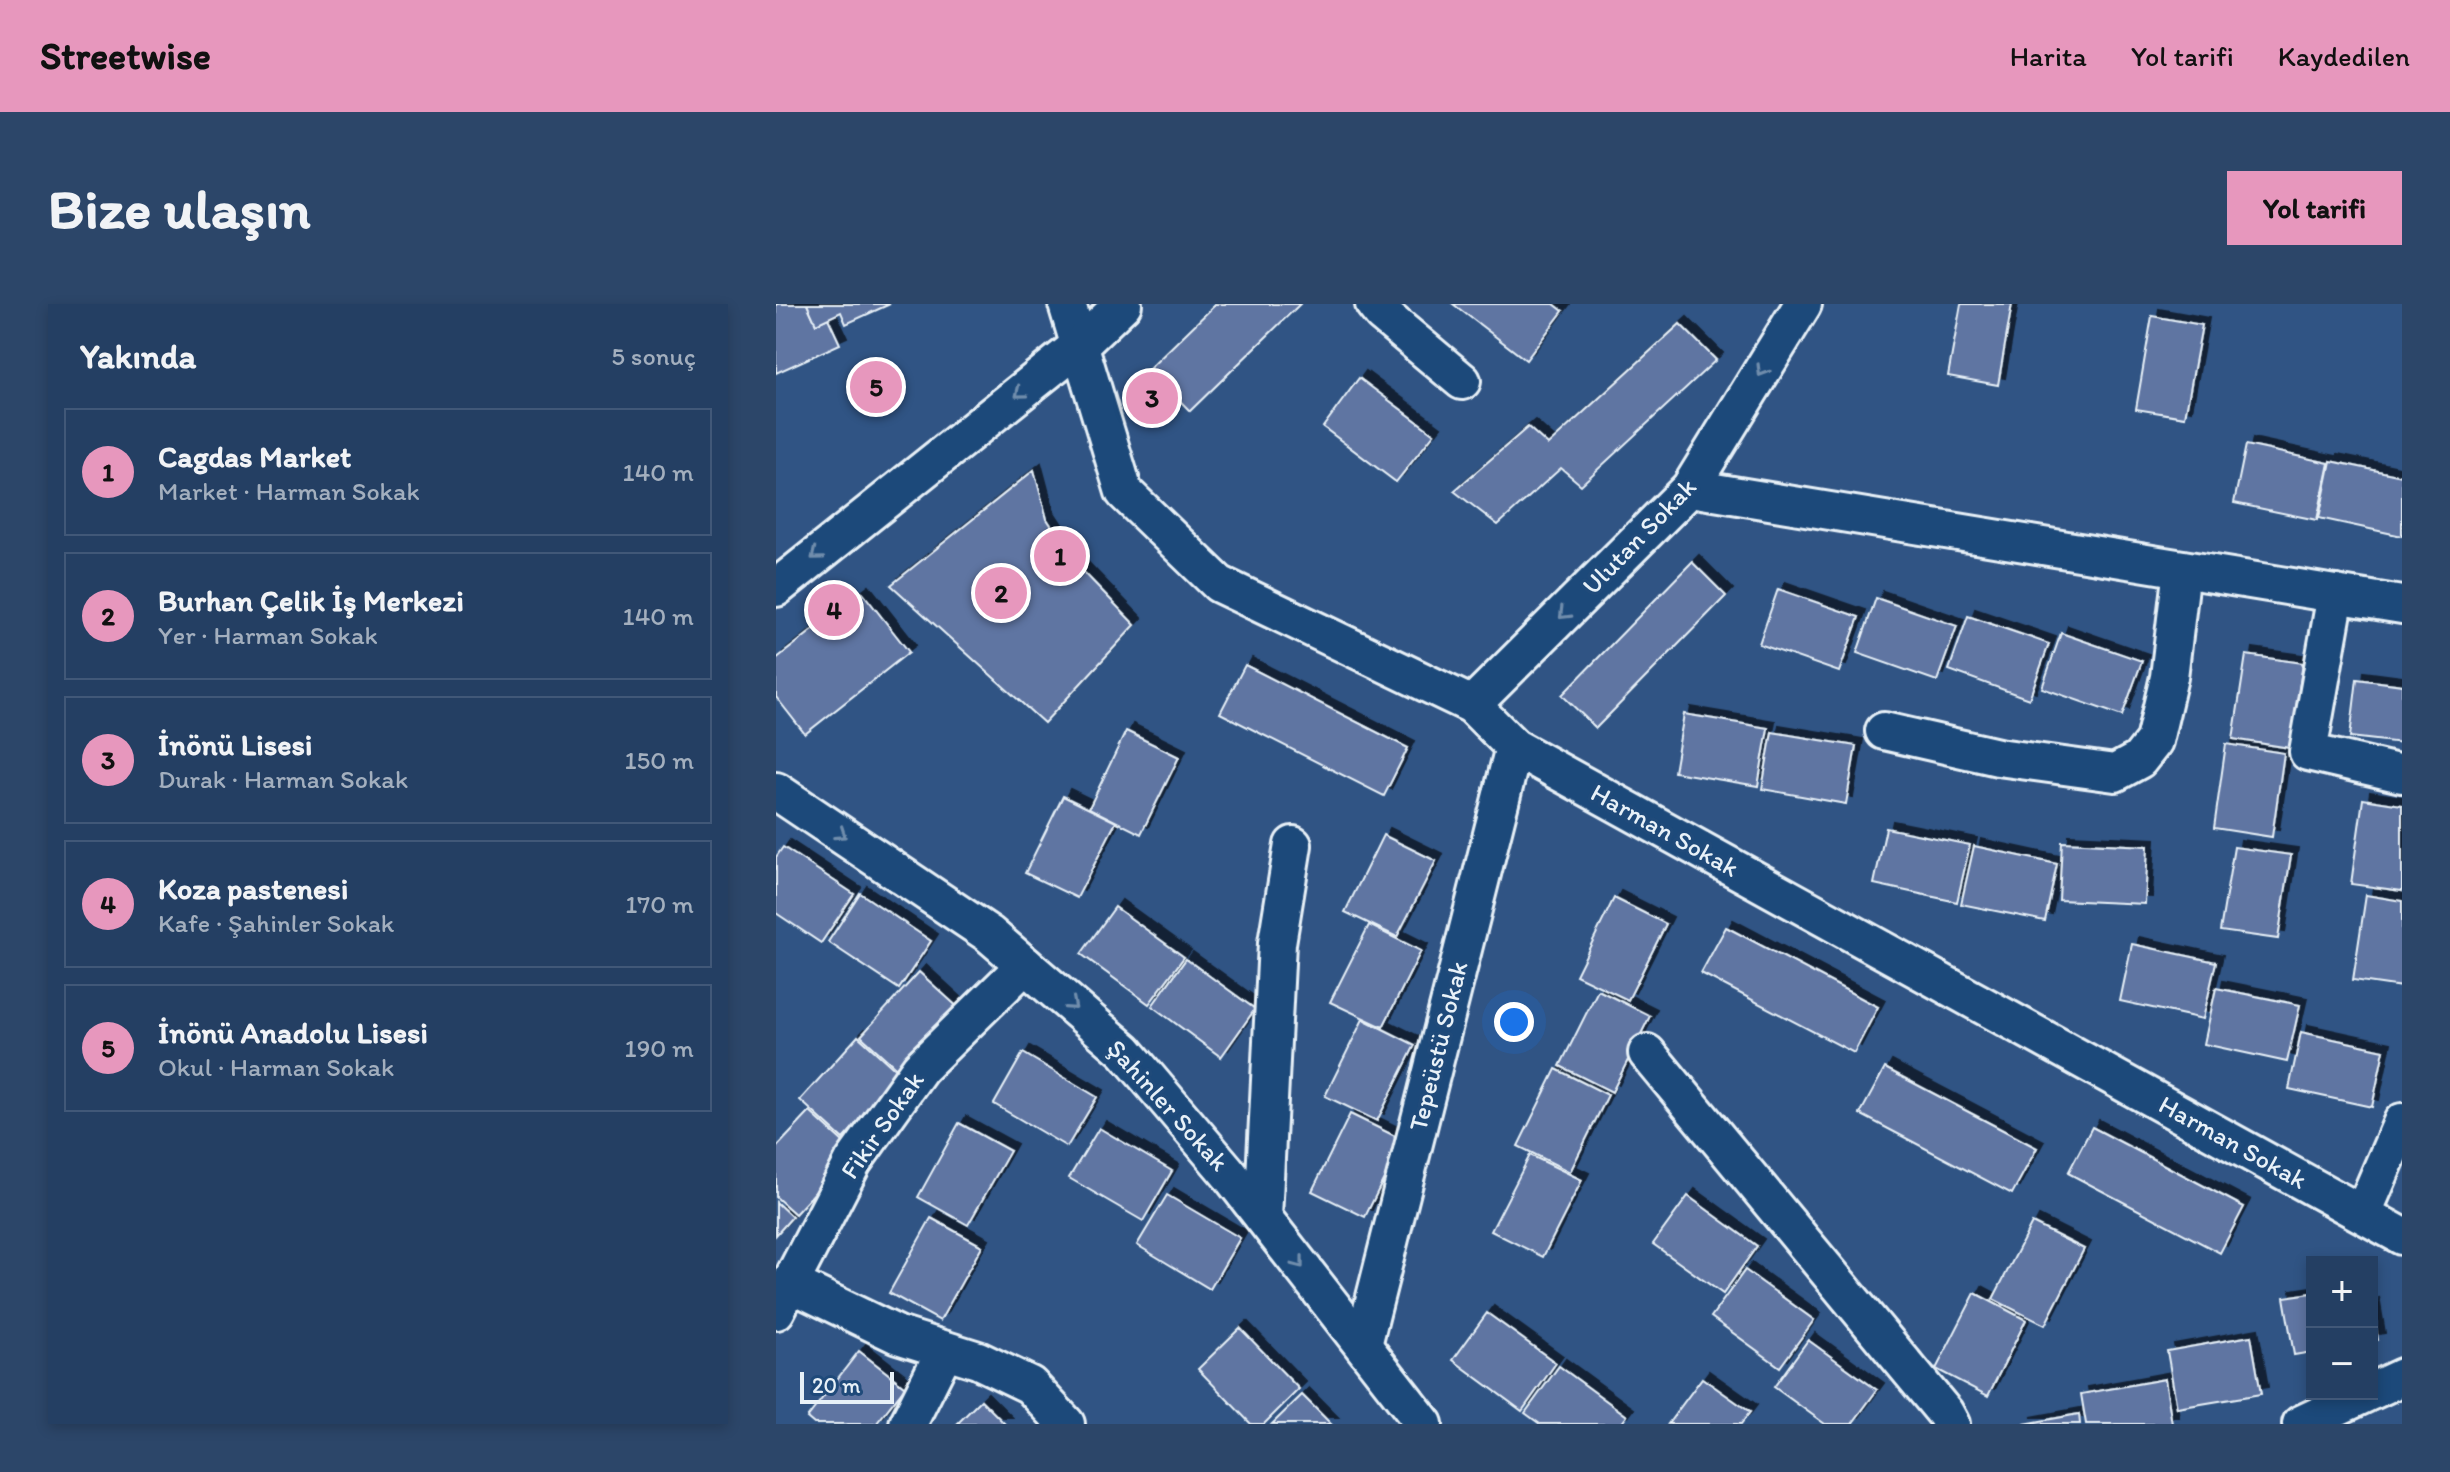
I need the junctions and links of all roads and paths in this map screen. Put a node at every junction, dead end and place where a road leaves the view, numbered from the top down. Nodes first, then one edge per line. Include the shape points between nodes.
1 (1067, 304) edge
2 (1123, 304) edge
3 (1803, 304) edge
4 (1383, 307) edge
5 (1081, 344) junction
6 (1462, 381) dead end
7 (1690, 488) junction
8 (2182, 569) junction
9 (776, 588) edge
10 (2336, 594) junction
11 (2402, 605) edge
12 (1472, 705) junction
13 (1884, 731) dead end
14 (1514, 747) junction
15 (2402, 774) edge
16 (776, 791) edge
17 (1293, 845) dead end
18 (1025, 965) junction
19 (1647, 1053) dead end
20 (2402, 1122) edge
21 (2363, 1213) junction
22 (1263, 1217) junction
23 (2402, 1236) edge
24 (783, 1297) edge
25 (1363, 1345) junction
26 (945, 1350) junction
27 (2402, 1377) edge
28 (2378, 1388) edge
29 (2352, 1400) edge
30 (908, 1424) edge
31 (1066, 1424) edge
32 (1424, 1424) edge
33 (1951, 1424) edge
34 (2301, 1424) edge

1 - 5 street, Harman Sokak
2 - 5 street
3 -> 7 street, Ulutan Sokak
4 - 6 street
5 -> 9 street
5 - 12 street, Harman Sokak via 1124,492 1219,584
7 - 8 street
7 -> 12 street, Ulutan Sokak
8 - 10 street
8 - 13 street via 2169,677 2154,741 2128,768 2115,773 1998,757
10 - 11 street
10 - 15 street via 2308,752
12 - 14 street, Harman Sokak
14 - 21 street, Harman Sokak
14 - 25 street, Tepeüstü Sokak
16 -> 18 street, Şahinler Sokak via 989,934
17 - 22 street via 1277,943
18 -> 22 street, Şahinler Sokak via 1125,1051
18 - 24 street, Fikir Sokak via 920,1068 853,1162
19 - 33 street
20 - 21 street
21 - 23 street, Harman Sokak
22 -> 25 street, Şahinler Sokak
24 - 26 street
25 - 32 street, Şahinler Sokak
26 - 30 street
26 - 31 street via 1030,1385
27 - 28 street
29 - 34 street

